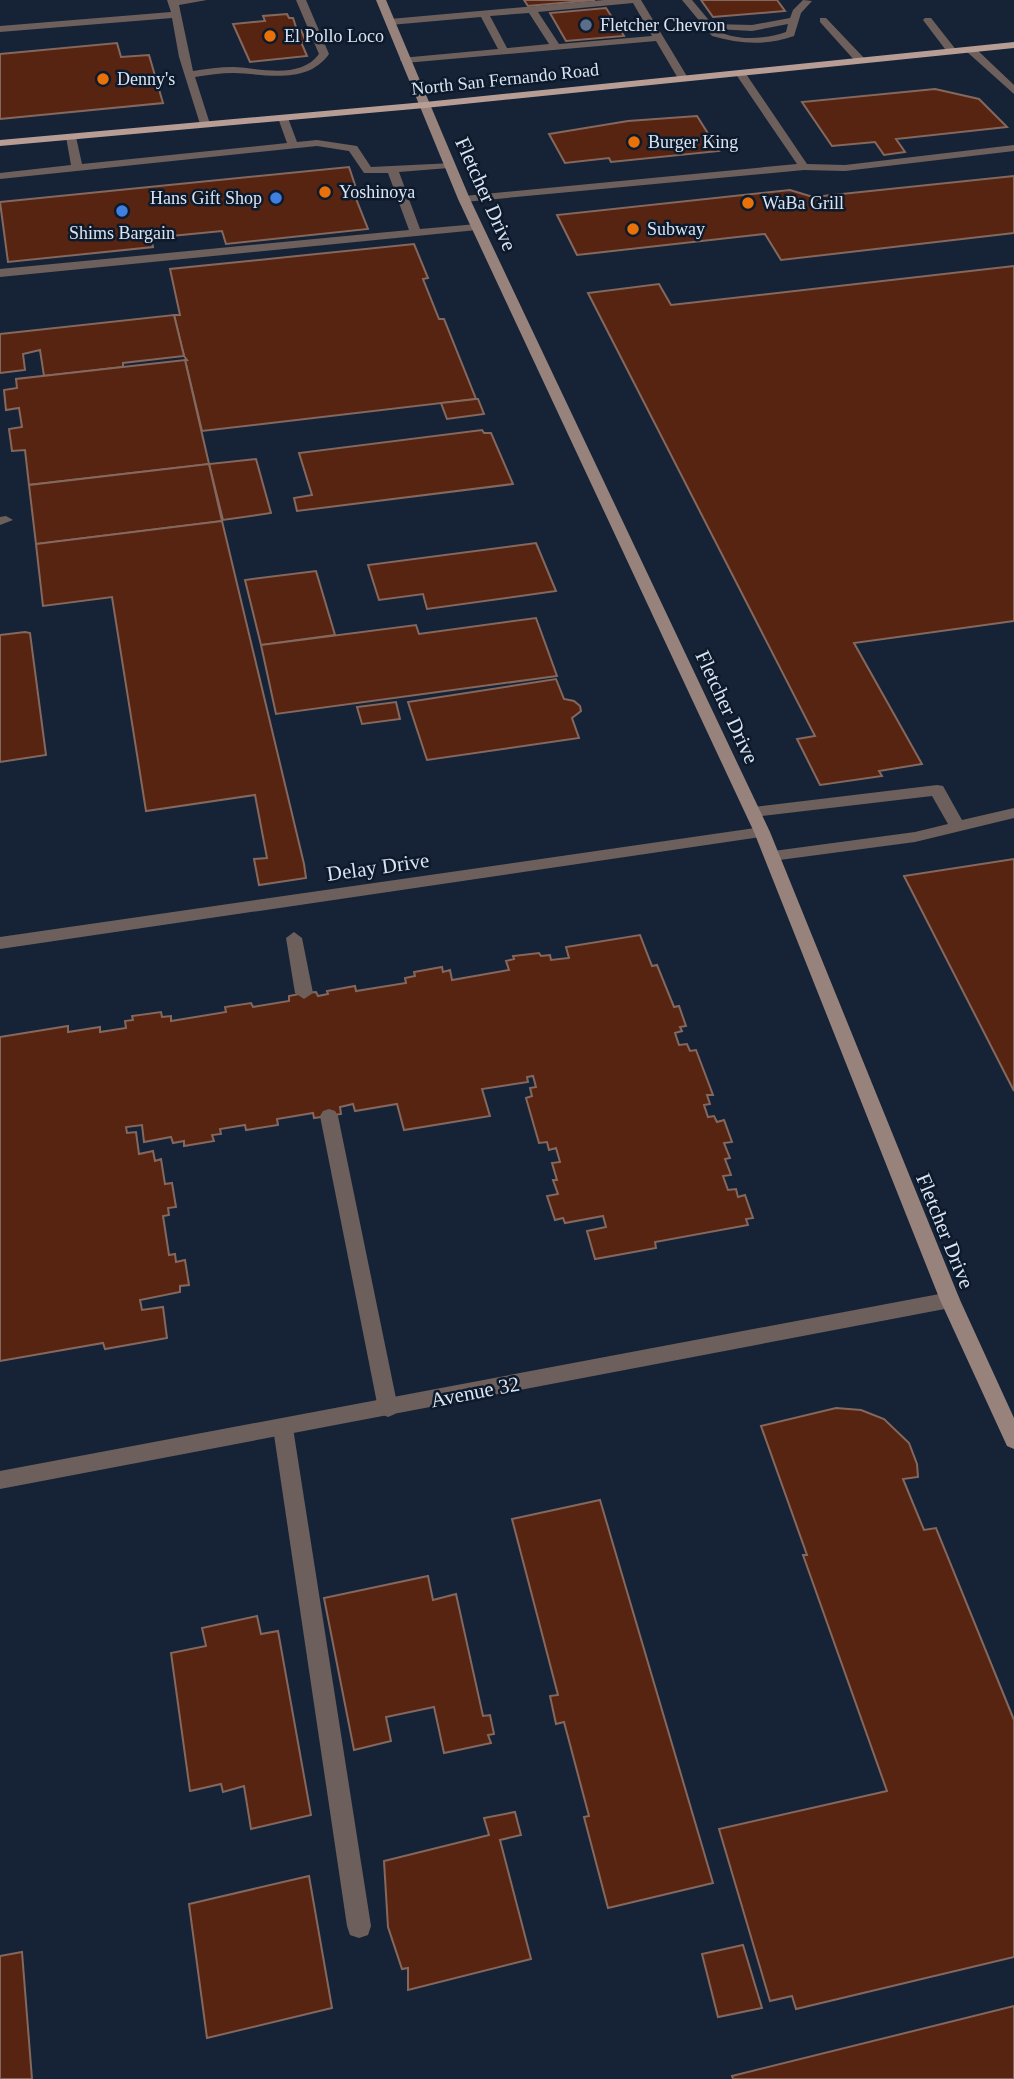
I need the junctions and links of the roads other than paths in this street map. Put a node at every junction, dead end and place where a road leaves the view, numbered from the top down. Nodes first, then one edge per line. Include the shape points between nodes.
1 (202, 0) edge
2 (301, 0) edge
3 (381, 0) edge
4 (687, 0) edge
5 (173, 1) edge
6 (807, 1) edge
7 (532, 10) junction
8 (484, 14) junction
9 (176, 15) junction
10 (795, 20) junction
11 (823, 20) dead end
12 (928, 20) dead end
13 (390, 22) junction
14 (705, 25) junction
15 (0, 29) edge
16 (658, 37) junction
17 (1014, 45) edge
18 (556, 47) junction
19 (970, 49) junction
20 (504, 51) junction
21 (952, 51) junction
22 (405, 60) junction
23 (860, 60) junction
24 (740, 73) junction
25 (189, 74) junction
26 (683, 79) junction
27 (1014, 91) edge
28 (425, 105) junction
29 (283, 118) junction
30 (205, 124) junction
31 (71, 136) junction
32 (0, 143) edge
33 (293, 145) junction
34 (1014, 148) edge
35 (450, 165) junction
36 (804, 167) junction
37 (76, 168) junction
38 (392, 169) junction
39 (0, 176) edge
40 (464, 199) junction
41 (477, 227) junction
42 (416, 233) junction
43 (0, 273) edge
44 (754, 812) junction
45 (1014, 813) edge
46 (957, 825) junction
47 (762, 832) junction
48 (772, 856) junction
49 (294, 938) dead end
50 (0, 943) edge
51 (304, 993) dead end
52 (328, 1116) dead end
53 (950, 1300) junction
54 (388, 1408) junction
55 (283, 1428) junction
56 (1014, 1440) edge
57 (0, 1480) edge
58 (359, 1926) dead end

1 - 5 street
2 - 25 street via 324,54 312,68
3 - 13 main road, Fletcher Drive
4 - 14 street
5 - 9 street
6 - 10 street
7 - 8 street
7 - 16 street via 636,0
7 - 18 street
8 - 13 street
8 - 20 street
9 - 15 street
9 - 25 street
10 - 14 street via 752,28
10 - 14 street via 791,34 750,41 715,34
11 - 23 street
12 - 21 street
13 - 22 main road, Fletcher Drive
16 - 18 street
16 - 26 street
17 - 19 main road, North San Fernando Road
18 - 20 street
19 - 21 main road, North San Fernando Road
19 - 27 street
20 - 22 street
21 - 23 main road, North San Fernando Road
22 - 28 main road, Fletcher Drive
23 - 24 main road, North San Fernando Road
24 - 26 main road, North San Fernando Road
24 - 36 street
25 - 30 street
26 - 28 main road, North San Fernando Road
28 - 29 main road, North San Fernando Road
28 - 35 main road, Fletcher Drive
29 - 30 main road, North San Fernando Road
29 - 33 street
30 - 31 main road, North San Fernando Road
31 - 32 main road, North San Fernando Road
31 - 37 street
33 - 37 street
33 - 38 street via 353,148 368,171
34 - 36 street via 845,168
35 - 38 street
35 - 40 main road, Fletcher Drive
36 - 40 street
37 - 39 street
38 - 42 street
40 - 41 main road, Fletcher Drive
41 - 42 street
41 - 44 main road, Fletcher Drive
42 - 43 street
44 - 46 street via 937,790
44 - 47 main road, Fletcher Drive
45 - 46 street
46 - 48 street via 915,837
47 - 48 main road, Fletcher Drive
47 - 50 street, Delay Drive
48 - 53 main road, Fletcher Drive
49 - 51 street
52 - 54 street
53 - 54 street, Avenue 32
53 - 56 main road, Fletcher Drive
54 - 55 street, Avenue 32
55 - 57 street, Avenue 32
55 - 58 street

